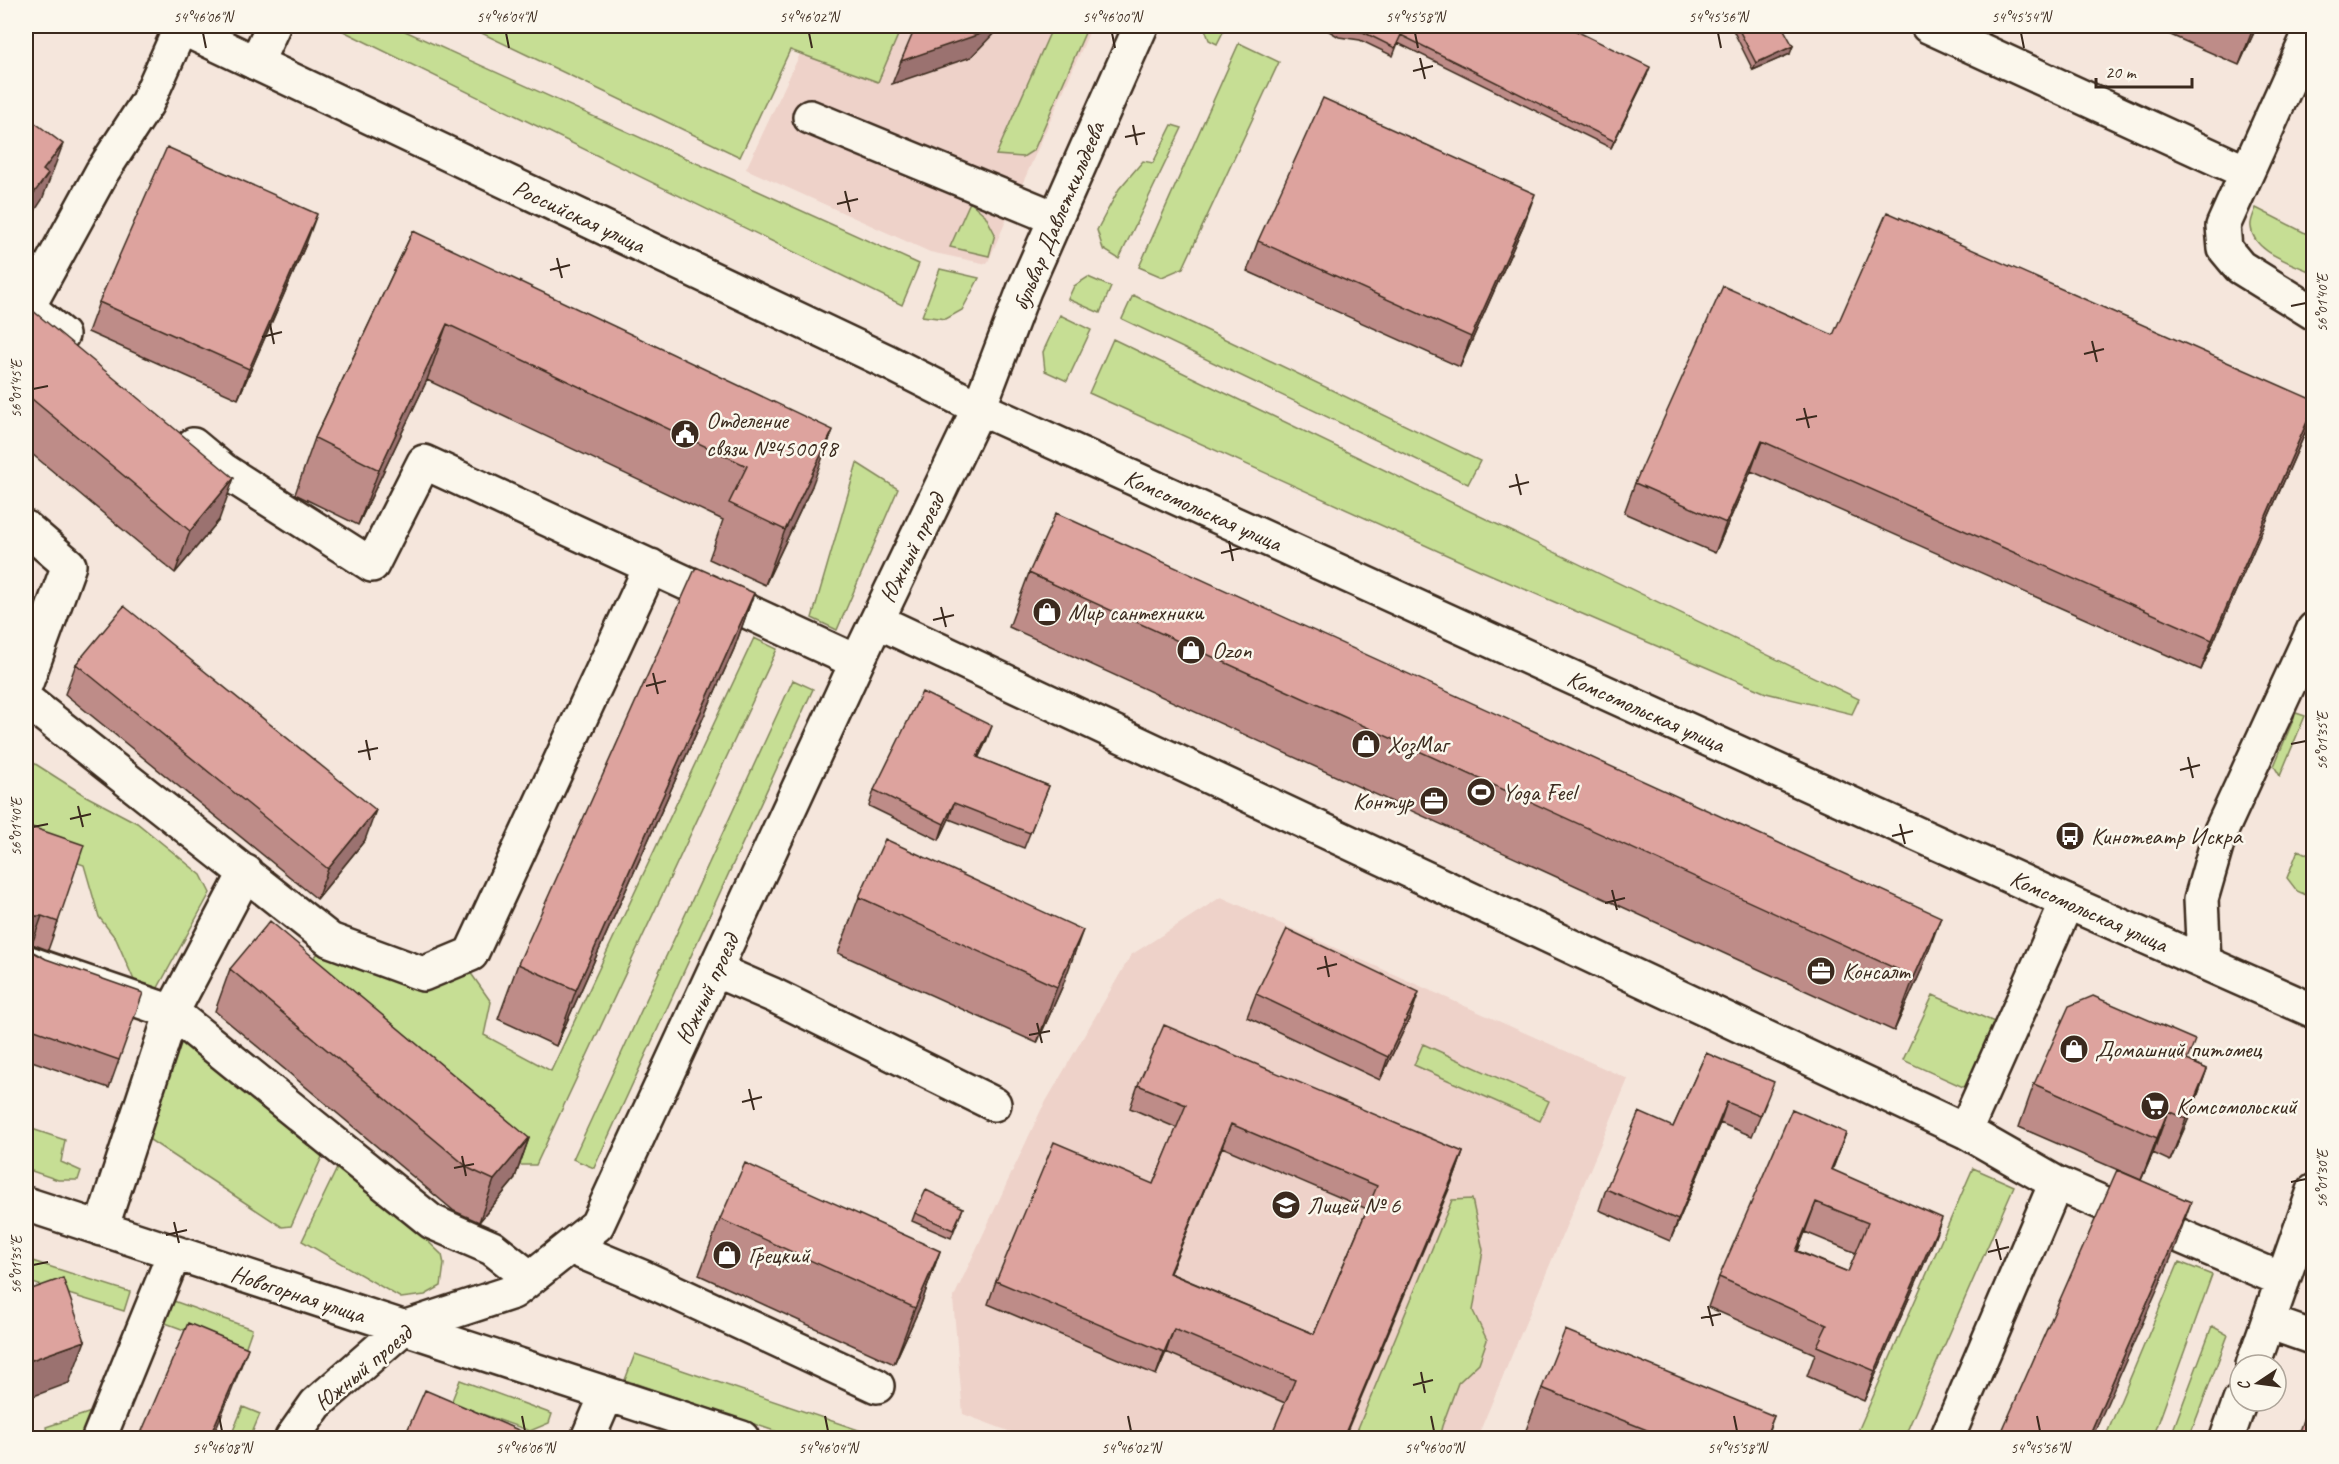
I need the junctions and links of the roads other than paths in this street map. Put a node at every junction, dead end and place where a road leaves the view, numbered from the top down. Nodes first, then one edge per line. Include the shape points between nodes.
1 (179, 26) edge
2 (273, 26) edge
3 (1141, 26) edge
4 (1928, 26) edge
5 (2313, 26) edge
6 (256, 63) junction
7 (810, 117) dead end
8 (2246, 172) junction
9 (1056, 219) junction
10 (27, 308) edge
11 (2313, 313) edge
12 (81, 352) edge
13 (979, 408) junction
14 (170, 425) edge
15 (26, 528) edge
16 (651, 566) junction
17 (877, 621) junction
18 (2313, 629) edge
19 (857, 662) junction
20 (26, 683) edge
21 (26, 700) edge
22 (246, 872) junction
23 (2067, 902) junction
24 (26, 962) edge
25 (2204, 963) junction
26 (715, 970) junction
27 (2313, 1011) edge
28 (172, 1012) junction
29 (994, 1104) dead end
30 (1965, 1131) junction
31 (2056, 1183) junction
32 (2313, 1191) edge
33 (26, 1204) edge
34 (101, 1229) junction
35 (570, 1247) junction
36 (174, 1254) junction
37 (530, 1278) junction
38 (2283, 1280) junction
39 (2268, 1322) junction
40 (404, 1328) junction
41 (2313, 1338) edge
42 (2257, 1353) edge
43 (877, 1386) dead end
44 (607, 1394) junction
45 (2236, 1413) edge
46 (99, 1438) edge
47 (292, 1438) edge
48 (588, 1438) edge
49 (742, 1438) edge
50 (1947, 1438) edge
51 (2227, 1438) edge

1 - 6 street, Российская улица
1 - 10 street via 147,103 102,172
2 - 6 street
3 - 9 street, бульвар Давлеткильдеева
4 - 8 street
5 - 8 street
6 - 13 street, Российская улица
7 - 9 street
8 - 11 street via 2223,226 2225,249 2240,267
9 - 13 street, бульвар Давлеткильдеева
10 - 12 street
13 - 17 street, Южный проезд
13 - 23 street, Комсомольская улица
14 - 16 street via 223,470 372,565 424,462
15 - 20 street via 69,565
16 - 19 street
16 - 22 street via 471,954 423,974 330,940
17 - 19 street, Южный проезд
17 - 30 street
18 - 25 street via 2220,833 2201,899
19 - 26 street, Южный проезд
21 - 22 street
22 - 28 street
23 - 25 street, Комсомольская улица
23 - 30 street
24 - 28 street
25 - 27 street, Комсомольская улица
26 - 29 street
26 - 35 street, Южный проезд via 597,1225
28 - 34 street
28 - 37 street via 432,1222 492,1248
30 - 31 street
31 - 38 street
31 - 50 street
32 - 38 street
33 - 34 street, Новогорная улица
34 - 36 street, Новогорная улица
35 - 37 street, Южный проезд
35 - 43 street
36 - 40 street, Новогорная улица
36 - 46 street
37 - 40 street, Южный проезд via 513,1292
38 - 39 street
39 - 41 street
39 - 42 street
40 - 44 street, Новогорная улица
40 - 47 street, Южный проезд via 316,1404
44 - 48 street
44 - 49 street, Новогорная улица
45 - 51 street

